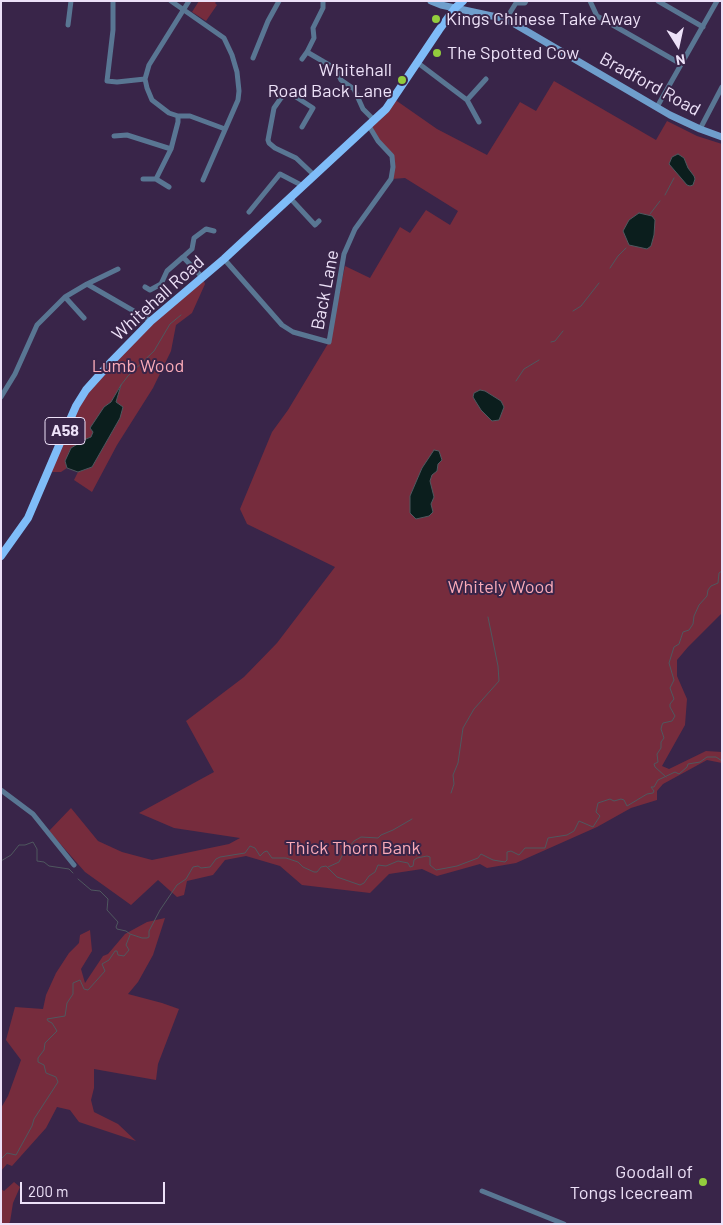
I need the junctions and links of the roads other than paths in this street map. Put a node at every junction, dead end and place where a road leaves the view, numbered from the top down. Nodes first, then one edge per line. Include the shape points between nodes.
1 (71, 1) edge
2 (113, 1) edge
3 (171, 1) edge
4 (189, 1) edge
5 (279, 1) edge
6 (323, 1) edge
7 (431, 1) edge
8 (463, 1) edge
9 (526, 1) edge
10 (590, 1) edge
11 (658, 1) edge
12 (716, 1) edge
13 (456, 8) junction
14 (184, 9) junction
15 (70, 11) junction
16 (77, 12) dead end
17 (506, 19) junction
18 (68, 25) dead end
19 (703, 27) junction
20 (308, 52) junction
21 (253, 58) dead end
22 (302, 59) dead end
23 (418, 63) junction
24 (681, 64) junction
25 (145, 79) junction
26 (486, 79) dead end
27 (722, 87) edge
28 (467, 100) junction
29 (657, 107) junction
30 (178, 116) junction
31 (478, 122) dead end
32 (372, 123) junction
33 (302, 127) dead end
34 (225, 129) junction
35 (700, 129) junction
36 (114, 136) dead end
37 (722, 137) edge
38 (171, 149) junction
39 (314, 175) junction
40 (143, 180) dead end
41 (156, 180) junction
42 (203, 180) dead end
43 (169, 186) dead end
44 (303, 186) junction
45 (290, 198) junction
46 (249, 212) dead end
47 (315, 224) dead end
48 (214, 231) dead end
49 (183, 257) junction
50 (224, 259) junction
51 (118, 269) dead end
52 (203, 278) junction
53 (87, 284) junction
54 (145, 287) dead end
55 (65, 297) junction
56 (84, 318) dead end
57 (151, 321) junction
58 (1, 397) edge
59 (1, 556) edge
60 (1, 790) edge
61 (74, 865) dead end
62 (482, 1192) dead end
63 (564, 1224) edge

1 - 15 street
2 - 25 street via 107,81
3 - 14 street
4 - 14 street
5 - 21 street
6 - 20 street
7 - 13 main road, Bradford Road
8 - 13 main road
9 - 17 street via 516,3
10 - 24 street via 597,16
11 - 19 street
12 - 19 street
13 - 17 main road, Bradford Road
13 - 23 main road
14 - 25 street via 149,65
14 - 34 street via 224,38 235,63 240,91
15 - 16 street
15 - 18 street
17 - 29 main road, Bradford Road
19 - 24 street
20 - 22 street
20 - 32 street via 336,69 342,80 354,89
23 - 28 street
23 - 32 main road, Whitehall Road / A58 via 394,99
24 - 29 street
25 - 30 street via 152,100
26 - 28 street
27 - 35 street
28 - 31 street
29 - 35 main road, Bradford Road
30 - 34 street via 190,116
30 - 38 street
32 - 39 main road, Whitehall Road / A58
32 - 50 street, Back Lane via 378,141 392,156 391,179 355,229 344,254 329,342 293,332 282,325
33 - 39 street via 314,108 296,96 289,94 280,98 274,108 269,144 296,158
34 - 42 street
35 - 37 main road, Bradford Road
36 - 38 street via 127,135
38 - 41 street
39 - 44 main road, Whitehall Road / A58
40 - 41 street
41 - 43 street
44 - 45 main road, Whitehall Road / A58
44 - 46 street via 280,174
45 - 47 street
45 - 50 main road, Whitehall Road / A58
48 - 49 street via 206,229 194,238 192,249
49 - 52 street
49 - 54 street via 167,271 161,284 150,290
50 - 52 main road, Whitehall Road / A58
51 - 53 street
52 - 57 main road, Whitehall Road / A58
53 - 55 street
53 - 57 street
55 - 56 street
55 - 58 street via 37,325
57 - 59 main road, Whitehall Road / A58 via 86,390 76,406 28,518
60 - 61 street via 33,814
62 - 63 street

